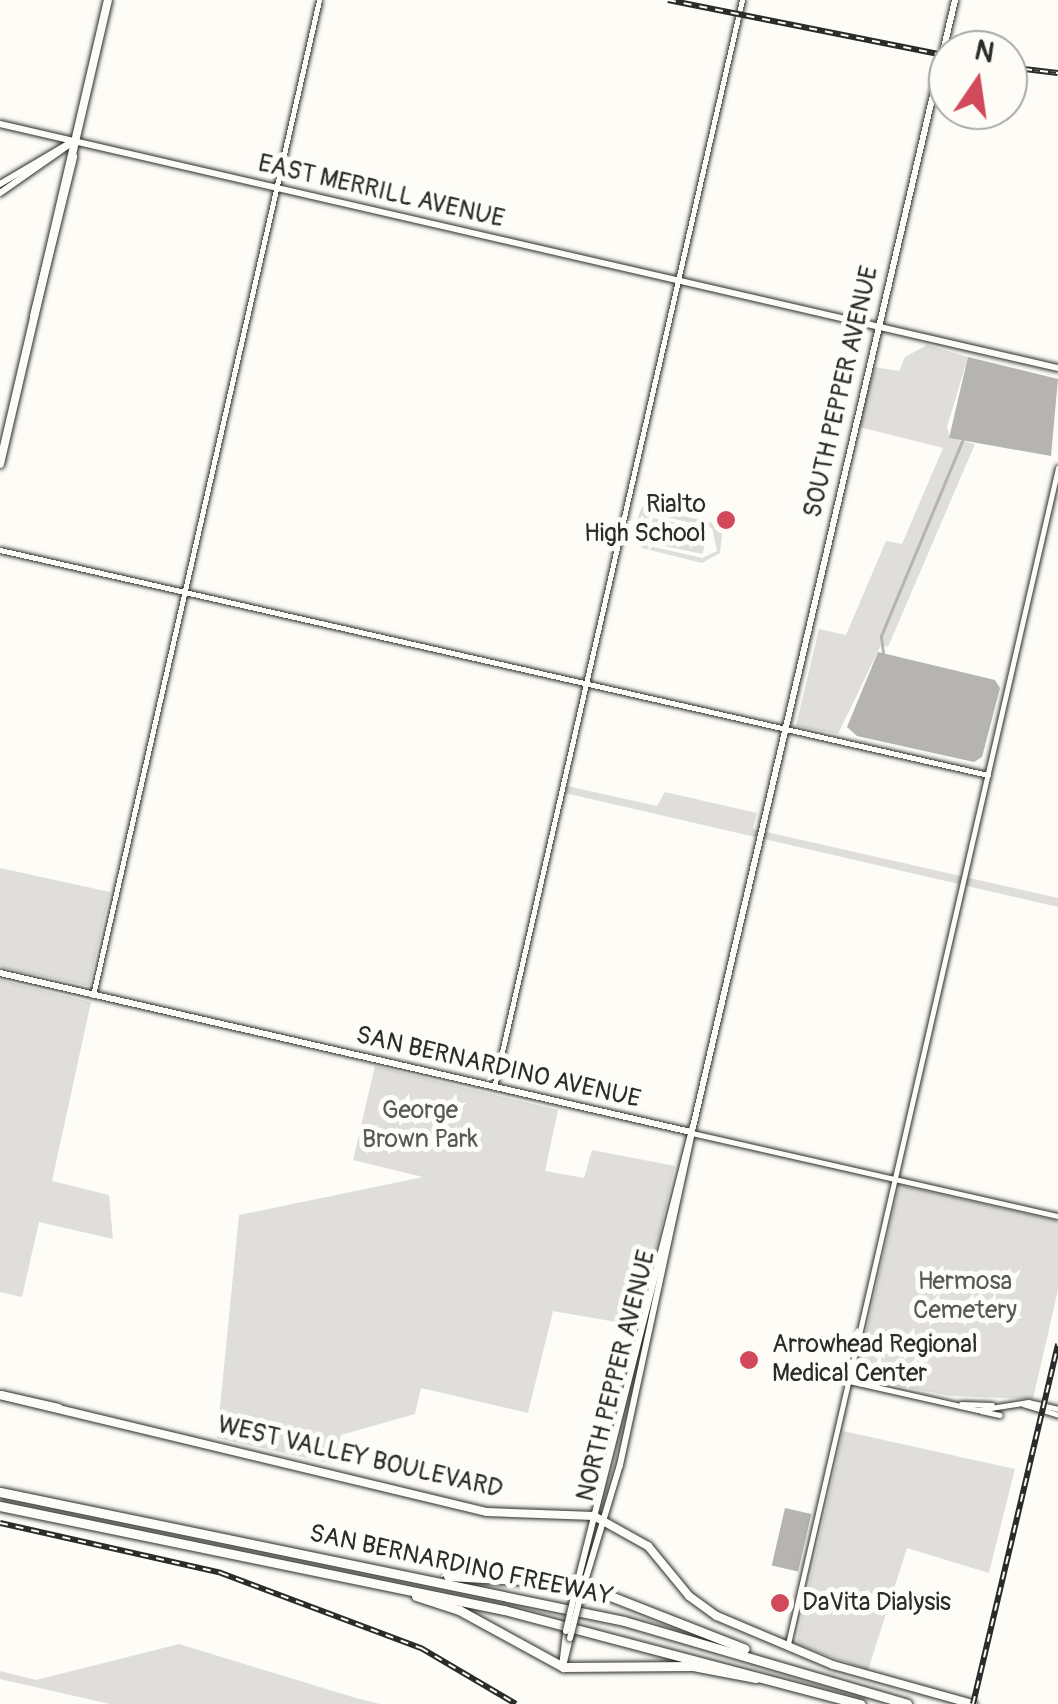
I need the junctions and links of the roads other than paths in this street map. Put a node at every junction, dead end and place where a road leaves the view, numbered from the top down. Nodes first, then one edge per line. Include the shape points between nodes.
1 (108, 0) edge
2 (319, 0) edge
3 (955, 0) edge
4 (742, 1) edge
5 (0, 124) edge
6 (74, 140) junction
7 (54, 158) junction
8 (67, 161) junction
9 (0, 184) edge
10 (276, 188) junction
11 (0, 192) edge
12 (679, 281) junction
13 (34, 316) junction
14 (879, 328) junction
15 (1058, 368) edge
16 (0, 464) edge
17 (1058, 468) edge
18 (0, 550) edge
19 (184, 592) junction
20 (586, 684) junction
21 (784, 730) junction
22 (988, 775) junction
23 (0, 974) edge
24 (92, 994) junction
25 (494, 1087) junction
26 (692, 1133) junction
27 (896, 1179) junction
28 (676, 1201) junction
29 (1058, 1216) edge
30 (849, 1381) junction
31 (1, 1395) edge
32 (961, 1404) junction
33 (993, 1405) junction
34 (978, 1410) junction
35 (1058, 1412) edge
36 (1000, 1415) dead end
37 (622, 1423) junction
38 (626, 1440) junction
39 (0, 1490) edge
40 (1, 1506) edge
41 (598, 1518) junction
42 (392, 1571) junction
43 (351, 1577) junction
44 (580, 1584) junction
45 (787, 1648) junction
46 (774, 1663) junction
47 (563, 1667) junction
48 (805, 1687) junction
49 (961, 1703) edge
50 (862, 1704) edge
51 (907, 1704) edge
52 (973, 1704) edge

1 - 6 main road
2 - 10 street
3 - 14 main road, SOUTH PEPPER AVENUE
4 - 12 street
5 - 6 main road, EAST MERRILL AVENUE
6 - 7 main road
6 - 8 main road
6 - 9 main road
6 - 10 main road, EAST MERRILL AVENUE
6 - 13 main road
7 - 8 main road
7 - 11 main road
8 - 13 main road
10 - 12 main road, EAST MERRILL AVENUE
10 - 19 street
12 - 14 main road, EAST MERRILL AVENUE
12 - 20 street
13 - 16 main road
14 - 15 main road, EAST MERRILL AVENUE
14 - 21 main road, SOUTH PEPPER AVENUE
17 - 22 street
18 - 19 street
19 - 20 street
19 - 24 street
20 - 21 street
20 - 25 street
21 - 22 street
21 - 26 main road, SOUTH PEPPER AVENUE
22 - 27 street
23 - 24 main road, SAN BERNARDINO AVENUE
24 - 25 main road, SAN BERNARDINO AVENUE
25 - 26 main road, SAN BERNARDINO AVENUE
26 - 27 street, SAN BERNARDINO AVENUE
26 - 28 main road, SOUTH PEPPER AVENUE
27 - 29 street, SAN BERNARDINO AVENUE
27 - 30 street
28 - 37 main road, NORTH PEPPER AVENUE
28 - 38 main road, NORTH PEPPER AVENUE
30 - 32 street
30 - 45 street
31 - 41 main road, WEST VALLEY BOULEVARD via 487,1512
32 - 33 street
32 - 34 street
33 - 34 street
33 - 35 street
34 - 36 street
37 - 38 main road
37 - 41 main road, NORTH PEPPER AVENUE
38 - 41 main road, NORTH PEPPER AVENUE
39 - 42 highway, SAN BERNARDINO FREEWAY
40 - 43 highway, SAN BERNARDINO FREEWAY
41 - 44 main road, NORTH PEPPER AVENUE
41 - 45 main road, WEST VALLEY BOULEVARD via 648,1546 702,1608
42 - 44 highway
42 - 46 highway, SAN BERNARDINO FREEWAY
43 - 47 highway via 460,1610
43 - 48 highway, SAN BERNARDINO FREEWAY
44 - 46 highway
44 - 47 main road, NORTH PEPPER AVENUE, bridge
45 - 49 main road, WEST VALLEY BOULEVARD
46 - 51 highway, SAN BERNARDINO FREEWAY
47 - 48 highway via 693,1666
48 - 50 highway, SAN BERNARDINO FREEWAY
49 - 52 main road, WEST VALLEY BOULEVARD

